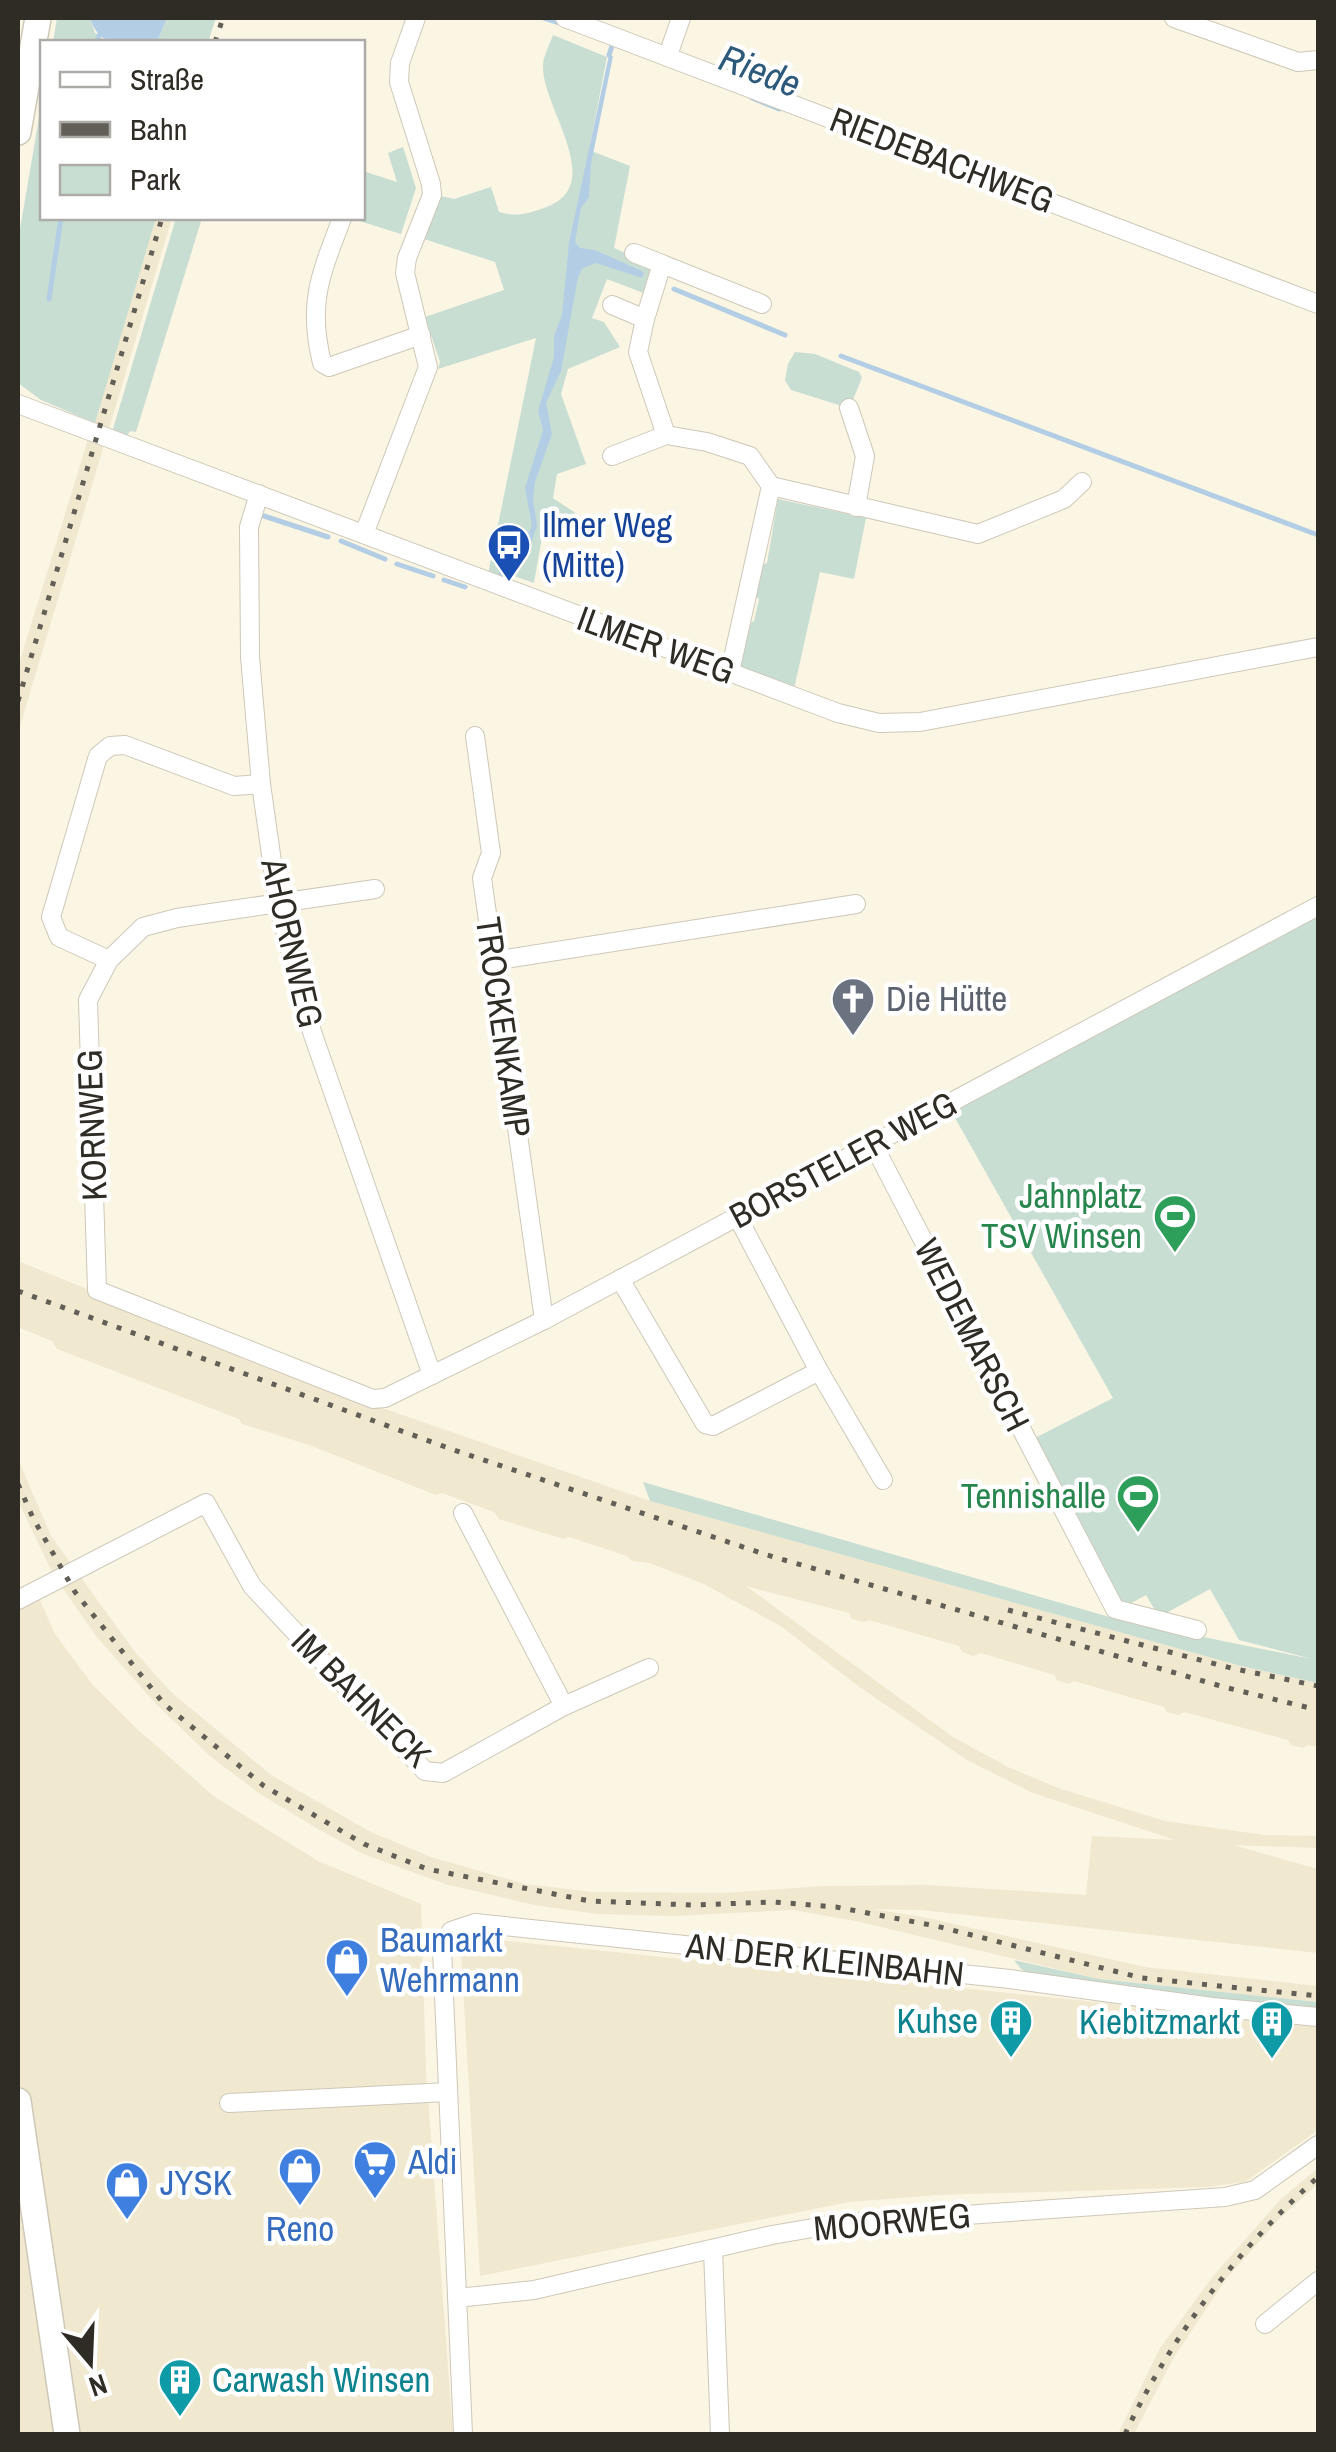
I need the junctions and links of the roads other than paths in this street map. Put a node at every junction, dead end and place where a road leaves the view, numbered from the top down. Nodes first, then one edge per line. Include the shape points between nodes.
1 (38, 18) edge
2 (416, 18) edge
3 (565, 18) edge
4 (681, 18) edge
5 (1174, 18) edge
6 (668, 55) junction
7 (1318, 60) edge
8 (18, 132) edge
9 (341, 220) edge
10 (634, 253) dead end
11 (662, 264) junction
12 (762, 304) dead end
13 (1318, 304) edge
14 (612, 305) dead end
15 (645, 319) junction
16 (422, 336) junction
17 (18, 404) edge
18 (849, 408) dead end
19 (666, 435) junction
20 (612, 456) dead end
21 (1082, 482) dead end
22 (771, 486) junction
23 (259, 494) junction
24 (856, 507) junction
25 (364, 534) junction
26 (1318, 647) edge
27 (730, 672) junction
28 (475, 736) dead end
29 (261, 784) junction
30 (375, 889) dead end
31 (278, 904) junction
32 (856, 904) dead end
33 (1318, 906) edge
34 (109, 960) junction
35 (493, 961) junction
36 (873, 1144) junction
37 (737, 1216) junction
38 (620, 1278) junction
39 (544, 1320) junction
40 (819, 1371) junction
41 (432, 1375) junction
42 (364, 1398) joint
43 (883, 1480) dead end
44 (463, 1513) dead end
45 (18, 1600) edge
46 (1198, 1630) dead end
47 (650, 1668) dead end
48 (564, 1706) junction
49 (1318, 2017) edge
50 (448, 2092) junction
51 (18, 2101) edge
52 (229, 2103) dead end
53 (1318, 2145) edge
54 (24, 2183) edge
55 (713, 2250) junction
56 (1318, 2281) edge
57 (457, 2298) junction
58 (1264, 2324) dead end
59 (67, 2434) edge
60 (463, 2434) edge
61 (720, 2434) edge

1 - 8 main road
2 - 16 street via 398,71 432,184 405,273
3 - 6 street, RIEDEBACHWEG
4 - 6 street
5 - 7 street via 1298,62
6 - 13 street, RIEDEBACHWEG
9 - 16 street via 316,287 322,363 329,367
10 - 11 street
11 - 12 street
11 - 15 street
14 - 15 street
15 - 19 street via 638,352
16 - 25 street via 426,376
17 - 23 street, ILMER WEG
18 - 24 street via 865,456
19 - 20 street
19 - 22 street via 750,456
21 - 24 street via 1064,499 978,534
22 - 24 street
22 - 27 street
23 - 25 street, ILMER WEG
23 - 29 street, AHORNWEG via 248,555
25 - 27 street, ILMER WEG
26 - 27 street, ILMER WEG via 920,722 879,723
28 - 35 street, TROCKENKAMP via 491,854 482,878
29 - 31 street, AHORNWEG
29 - 34 street via 234,786 124,746 110,746 98,756 51,918 59,937
30 - 31 street, KORNWEG
31 - 34 street, KORNWEG via 143,927
31 - 41 street, AHORNWEG via 312,1032
32 - 35 street
33 - 36 street, BORSTELER WEG
34 - 42 street, KORNWEG via 88,1000 97,1290
35 - 39 street, TROCKENKAMP
36 - 37 street, BORSTELER WEG
36 - 46 street, WEDEMARSCH via 1115,1609
37 - 38 street, BORSTELER WEG
37 - 40 street
38 - 39 street, BORSTELER WEG
38 - 40 street via 705,1424
39 - 41 street, BORSTELER WEG
40 - 43 street
41 - 42 street, BORSTELER WEG via 385,1398
44 - 48 street
45 - 48 street, IM BAHNECK via 206,1503 252,1586 425,1771 443,1773
47 - 48 street, IM BAHNECK
49 - 50 street, AN DER KLEINBAHN via 475,1923 451,1931 442,1948
50 - 52 street
50 - 57 street
51 - 54 main road
53 - 55 street, MOORWEG via 1255,2190 1226,2197 836,2224
54 - 59 main road
55 - 57 street, MOORWEG via 534,2290
55 - 61 street
56 - 58 street
57 - 60 street

